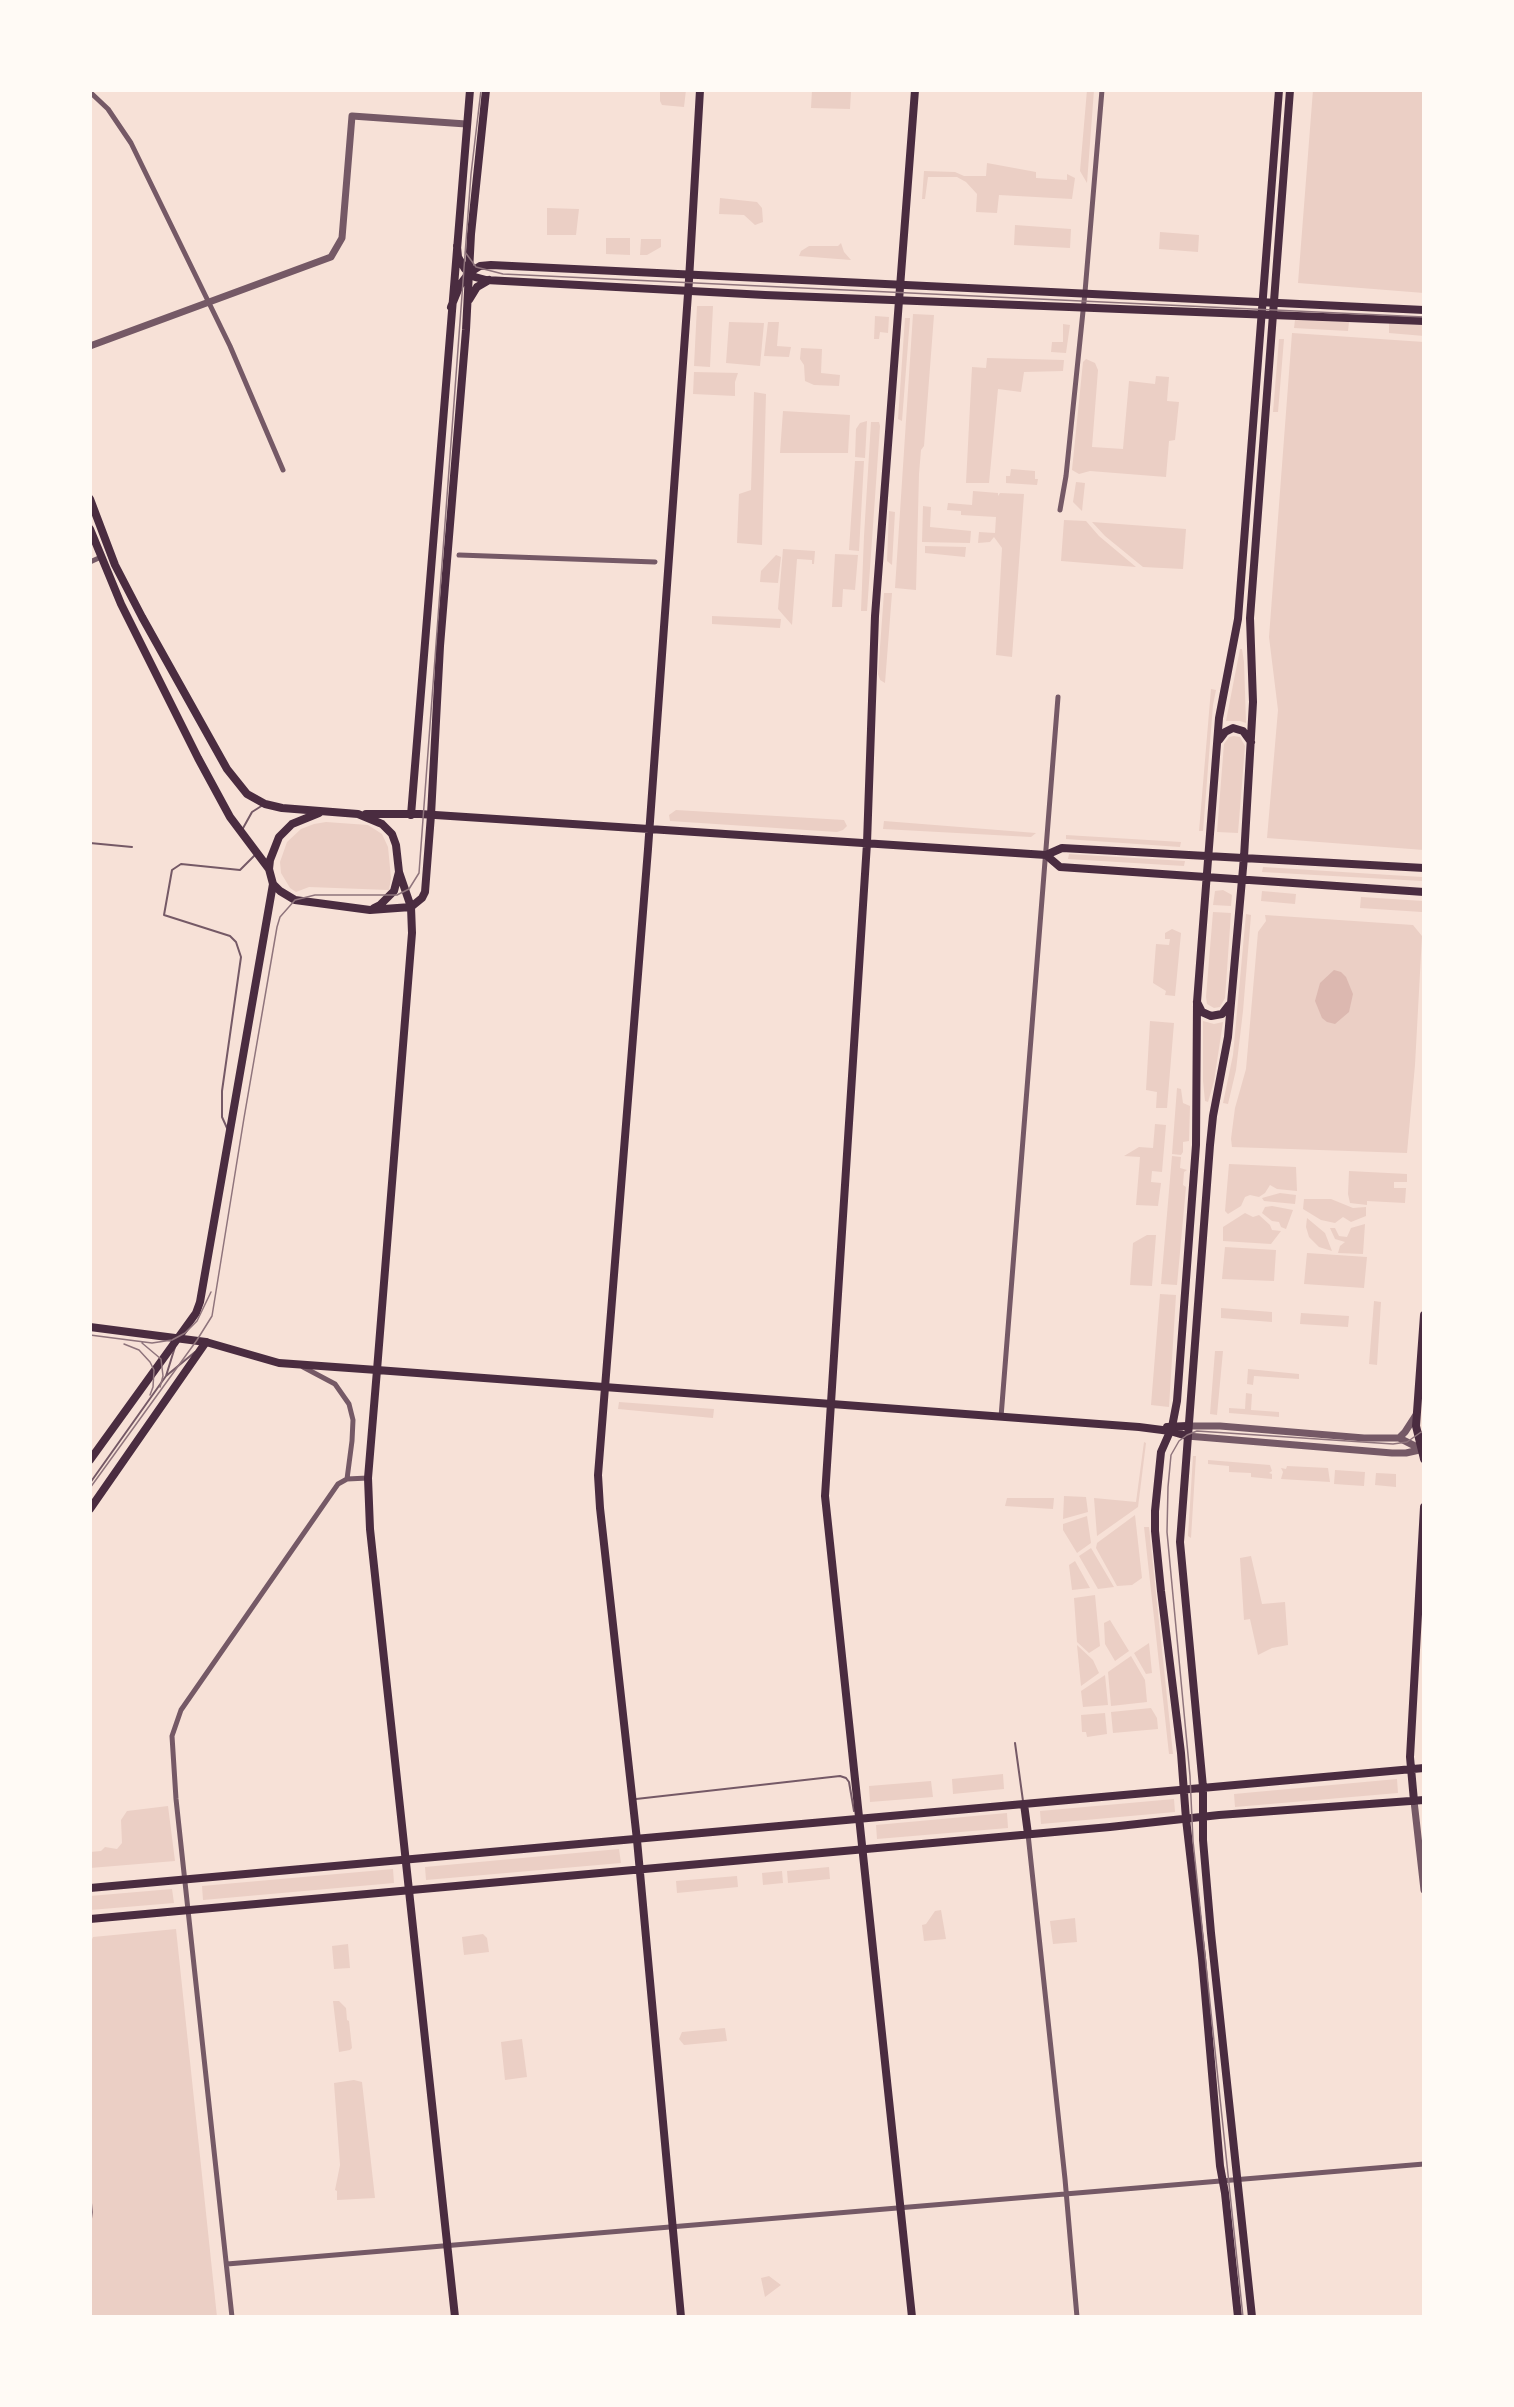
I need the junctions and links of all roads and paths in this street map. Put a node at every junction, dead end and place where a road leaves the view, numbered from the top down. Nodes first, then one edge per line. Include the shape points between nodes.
1 (470, 90) edge
2 (486, 90) edge
3 (700, 90) edge
4 (915, 90) edge
5 (1102, 90) edge
6 (1279, 90) edge
7 (1290, 90) edge
8 (90, 92) edge
9 (466, 124) junction
10 (457, 246) junction
11 (470, 246) junction
12 (491, 265) junction
13 (469, 273) junction
14 (689, 274) junction
15 (491, 280) junction
16 (901, 284) junction
17 (688, 290) junction
18 (1085, 292) junction
19 (900, 300) junction
20 (1264, 301) junction
21 (207, 302) junction
22 (1275, 302) junction
23 (451, 307) junction
24 (466, 308) junction
25 (1083, 308) junction
26 (1424, 310) edge
27 (1263, 315) junction
28 (1274, 315) junction
29 (1424, 321) edge
30 (90, 346) edge
31 (283, 470) dead end
32 (90, 499) edge
33 (1060, 510) dead end
34 (90, 529) edge
35 (459, 555) dead end
36 (101, 557) junction
37 (90, 562) edge
38 (655, 562) dead end
39 (1058, 697) dead end
40 (1217, 747) junction
41 (1251, 748) junction
42 (265, 804) junction
43 (323, 812) junction
44 (358, 814) junction
45 (411, 815) junction
46 (431, 815) junction
47 (650, 830) junction
48 (241, 832) junction
49 (90, 843) edge
50 (867, 843) junction
51 (132, 847) dead end
52 (256, 853) junction
53 (1046, 855) junction
54 (1209, 856) junction
55 (1244, 857) junction
56 (1424, 868) edge
57 (269, 869) junction
58 (399, 872) junction
59 (1207, 877) junction
60 (1241, 881) junction
61 (273, 884) junction
62 (1424, 892) edge
63 (411, 907) junction
64 (370, 910) junction
65 (1197, 1002) junction
66 (1230, 1002) junction
67 (229, 1131) junction
68 (1424, 1315) edge
69 (90, 1327) edge
70 (178, 1337) junction
71 (206, 1342) junction
72 (298, 1365) junction
73 (376, 1370) junction
74 (166, 1376) junction
75 (605, 1388) junction
76 (830, 1403) junction
77 (1417, 1412) junction
78 (1001, 1417) junction
79 (1188, 1426) junction
80 (1171, 1429) junction
81 (1187, 1436) junction
82 (1200, 1438) junction
83 (1399, 1438) junction
84 (1422, 1449) edge
85 (1185, 1452) junction
86 (1424, 1459) edge
87 (90, 1460) edge
88 (347, 1479) junction
89 (368, 1479) junction
90 (90, 1483) edge
91 (1424, 1507) edge
92 (90, 1509) edge
93 (1422, 1581) edge
94 (1015, 1743) dead end
95 (1424, 1768) edge
96 (1410, 1770) junction
97 (1203, 1787) junction
98 (1184, 1790) junction
99 (633, 1800) junction
100 (1424, 1800) edge
101 (1414, 1801) junction
102 (1024, 1804) junction
103 (1203, 1817) junction
104 (858, 1819) junction
105 (1186, 1819) junction
106 (1028, 1834) junction
107 (637, 1840) junction
108 (861, 1849) junction
109 (407, 1859) junction
110 (640, 1868) junction
111 (186, 1879) junction
112 (90, 1887) edge
113 (410, 1889) junction
114 (1424, 1890) edge
115 (189, 1910) junction
116 (90, 1919) edge
117 (1424, 2164) edge
118 (1238, 2180) junction
119 (1223, 2181) junction
120 (1066, 2193) junction
121 (900, 2207) junction
122 (673, 2227) junction
123 (448, 2246) junction
124 (227, 2264) junction
125 (232, 2317) edge
126 (455, 2317) edge
127 (681, 2317) edge
128 (912, 2317) edge
129 (1077, 2317) edge
130 (1238, 2317) edge
131 (1252, 2317) edge

1 - 9 main road
2 - 11 main road
3 - 14 main road
4 - 16 main road
5 - 18 street
6 - 20 main road
7 - 22 main road
8 - 21 street via 108,109 131,143
9 - 10 main road
9 - 21 street via 352,116 343,230 337,251 324,260
10 - 13 main road via 461,264
10 - 23 main road
11 - 12 main road via 478,260
11 - 13 main road
12 - 13 main road via 476,267
12 - 14 main road
13 - 15 main road
13 - 23 main road
13 - 24 main road
14 - 16 main road
14 - 17 main road
15 - 17 main road
15 - 24 main road via 474,290
16 - 18 main road
16 - 19 main road
17 - 19 main road
17 - 47 main road
18 - 20 main road
18 - 25 street
19 - 25 main road
19 - 50 main road via 875,616
20 - 22 main road
20 - 27 main road
21 - 30 street
21 - 31 street
22 - 26 main road
22 - 28 main road
23 - 45 main road
24 - 46 main road
25 - 27 main road
25 - 33 street
27 - 28 main road
27 - 40 main road via 1238,619 1223,690
28 - 29 main road
28 - 41 main road via 1250,618
32 - 42 main road via 115,565 181,690 221,759 247,794
34 - 36 main road
35 - 38 street
36 - 37 street
36 - 48 main road via 198,758
39 - 53 street
40 - 41 main road via 1220,737 1233,728 1246,733
40 - 54 main road
41 - 55 main road
42 - 43 main road
42 - 48 lane via 252,812
43 - 44 main road
43 - 57 main road via 292,824 279,837
44 - 45 main road
44 - 58 main road via 382,824 392,834
45 - 46 main road
46 - 47 main road
46 - 63 main road via 425,892
47 - 50 main road
47 - 75 main road
48 - 52 main road
49 - 51 lane
50 - 53 main road
50 - 76 main road
52 - 57 main road
52 - 67 lane via 240,870 181,864 172,870 164,915 230,936 241,957 222,1091 222,1117
53 - 54 main road via 1062,848
53 - 59 main road via 1060,867
53 - 78 street
54 - 55 main road
54 - 59 main road
55 - 56 main road
55 - 60 main road
57 - 61 main road
58 - 63 main road
58 - 64 main road via 394,891
59 - 60 main road
59 - 65 main road
60 - 62 main road
60 - 66 main road
61 - 64 main road via 296,900
61 - 67 main road
63 - 64 main road
63 - 73 main road
65 - 66 main road via 1204,1013 1214,1016 1227,1010
65 - 80 main road via 1196,1145 1177,1401
66 - 79 main road via 1213,1116
67 - 70 main road via 200,1302
68 - 77 main road
69 - 70 main road
70 - 71 main road
70 - 74 lane
70 - 87 main road
71 - 72 main road
71 - 74 lane
71 - 92 main road
72 - 73 main road
72 - 88 street via 335,1384 349,1404 352,1441
73 - 75 main road
73 - 89 main road
74 - 90 lane
75 - 76 main road
75 - 99 main road via 598,1491
76 - 78 main road
76 - 104 main road via 825,1508
77 - 83 street
77 - 84 main road via 1417,1437
78 - 80 main road
79 - 80 main road
79 - 81 main road
79 - 83 street
80 - 81 main road
80 - 98 main road via 1161,1456 1155,1531
81 - 82 street
81 - 85 main road
82 - 84 street via 1392,1453
82 - 85 street via 1191,1442
83 - 84 street
84 - 86 main road
85 - 97 main road via 1181,1566
88 - 89 street
88 - 111 street via 338,1484 181,1710 172,1749
89 - 109 main road via 370,1529
91 - 93 main road
93 - 96 main road
94 - 102 lane
95 - 96 main road
96 - 97 main road
96 - 101 main road
97 - 98 main road
97 - 103 main road
98 - 102 main road
98 - 105 main road
99 - 104 lane via 840,1776 849,1782
99 - 107 main road
100 - 101 main road
101 - 103 main road
101 - 114 street
102 - 104 main road
102 - 106 main road
103 - 105 main road
103 - 118 main road via 1212,1944
104 - 107 main road
104 - 108 main road
105 - 106 main road
105 - 119 main road
106 - 108 main road
106 - 120 street
107 - 109 main road
107 - 110 main road
108 - 110 main road
108 - 121 main road
109 - 111 main road
109 - 113 main road
110 - 113 main road
110 - 122 main road
111 - 112 main road
111 - 115 street
113 - 115 main road
113 - 123 main road
115 - 116 main road
115 - 124 street
117 - 118 street
118 - 119 street
118 - 131 main road
119 - 120 street
119 - 130 main road
120 - 121 street
120 - 129 street
121 - 122 street
121 - 128 main road
122 - 123 street
122 - 127 main road
123 - 124 street
123 - 126 main road
124 - 125 street

